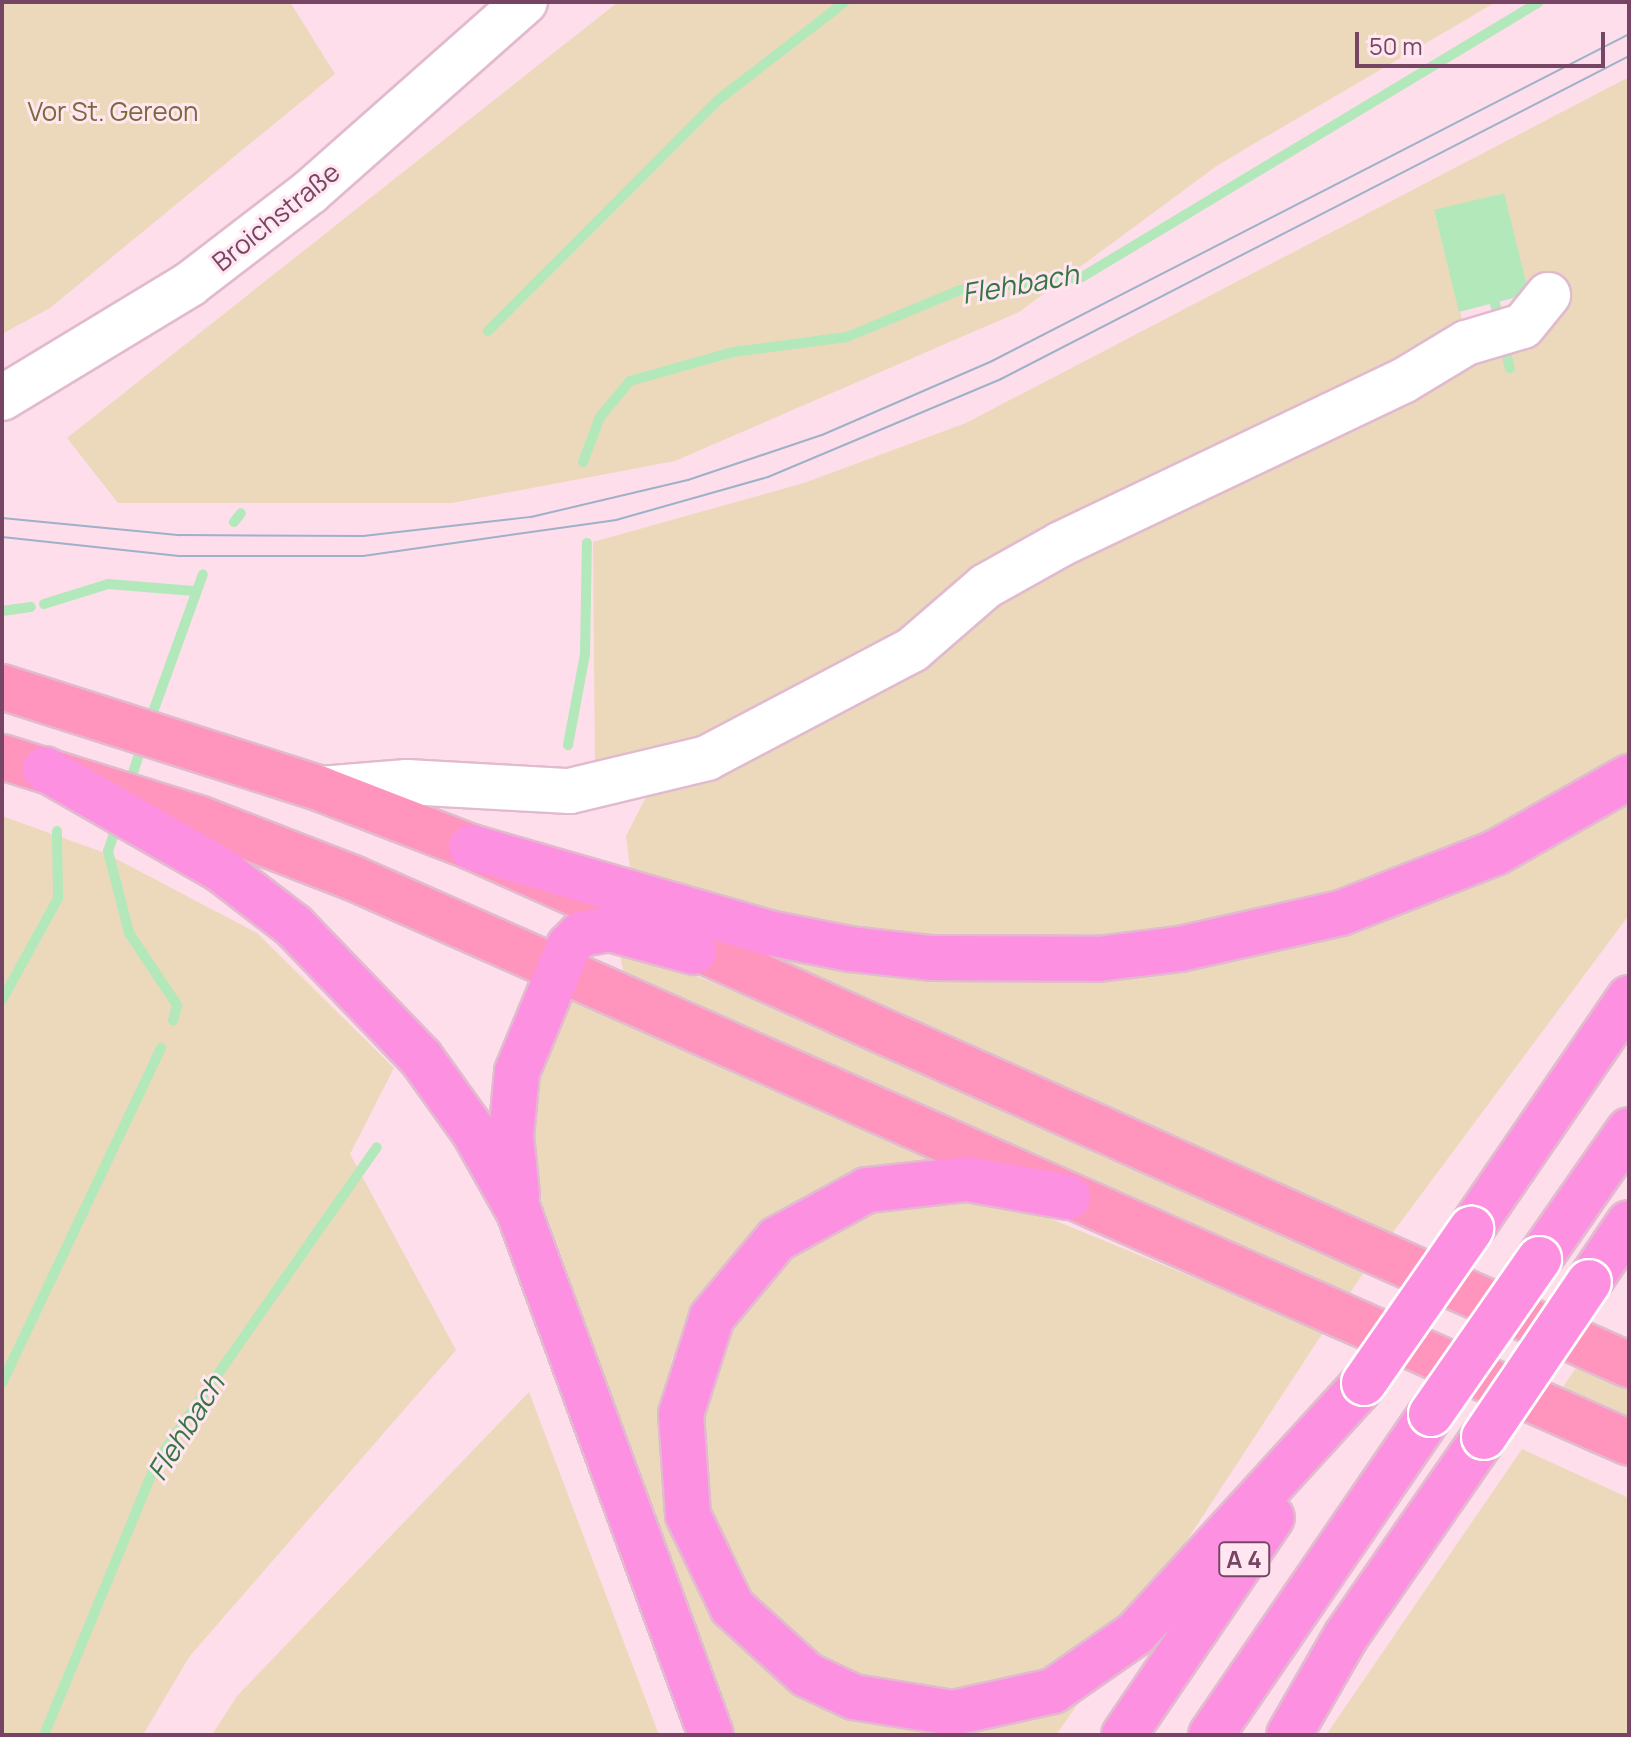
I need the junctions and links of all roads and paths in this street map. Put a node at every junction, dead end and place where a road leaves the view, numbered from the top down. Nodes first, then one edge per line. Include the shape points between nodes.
1 (525, 2) edge
2 (1548, 295) dead end
3 (2, 398) edge
4 (2, 687) edge
5 (2, 757) edge
6 (45, 769) joint
7 (1629, 777) edge
8 (321, 789) junction
9 (194, 834) junction
10 (471, 847) junction
11 (694, 952) junction
12 (557, 965) junction
13 (1629, 998) edge
14 (1629, 1130) edge
15 (1068, 1197) junction
16 (519, 1212) junction
17 (1629, 1223) edge
18 (1629, 1365) edge
19 (1364, 1383) junction
20 (1629, 1443) edge
21 (711, 1735) edge
22 (1124, 1735) edge
23 (1211, 1735) edge
24 (1289, 1735) edge

1 - 3 street, Broichstraße via 310,192 190,284
2 - 8 street via 1523,326 1466,343 1417,374 1061,544 986,586 891,663 707,758 570,791 407,782
4 - 8 main road
5 - 6 main road
6 - 9 highway
7 - 10 highway via 1495,853 1341,913 1207,944 1098,959 946,959 850,949 769,933
8 - 10 main road
9 - 12 main road
9 - 16 highway via 360,989 421,1058
10 - 11 main road
11 - 12 highway via 594,930 569,946
11 - 18 main road
12 - 15 main road
12 - 16 highway via 524,1045 511,1105
13 - 19 highway, A 4, bridge
14 - 23 highway, bridge
15 - 19 highway via 967,1179 867,1190 777,1239 712,1317 681,1414 688,1515 732,1607 807,1675 854,1697 941,1713 1004,1707 1053,1691 1136,1633
15 - 20 main road
16 - 21 highway
17 - 24 highway, bridge via 1346,1636
19 - 22 highway, A 4

